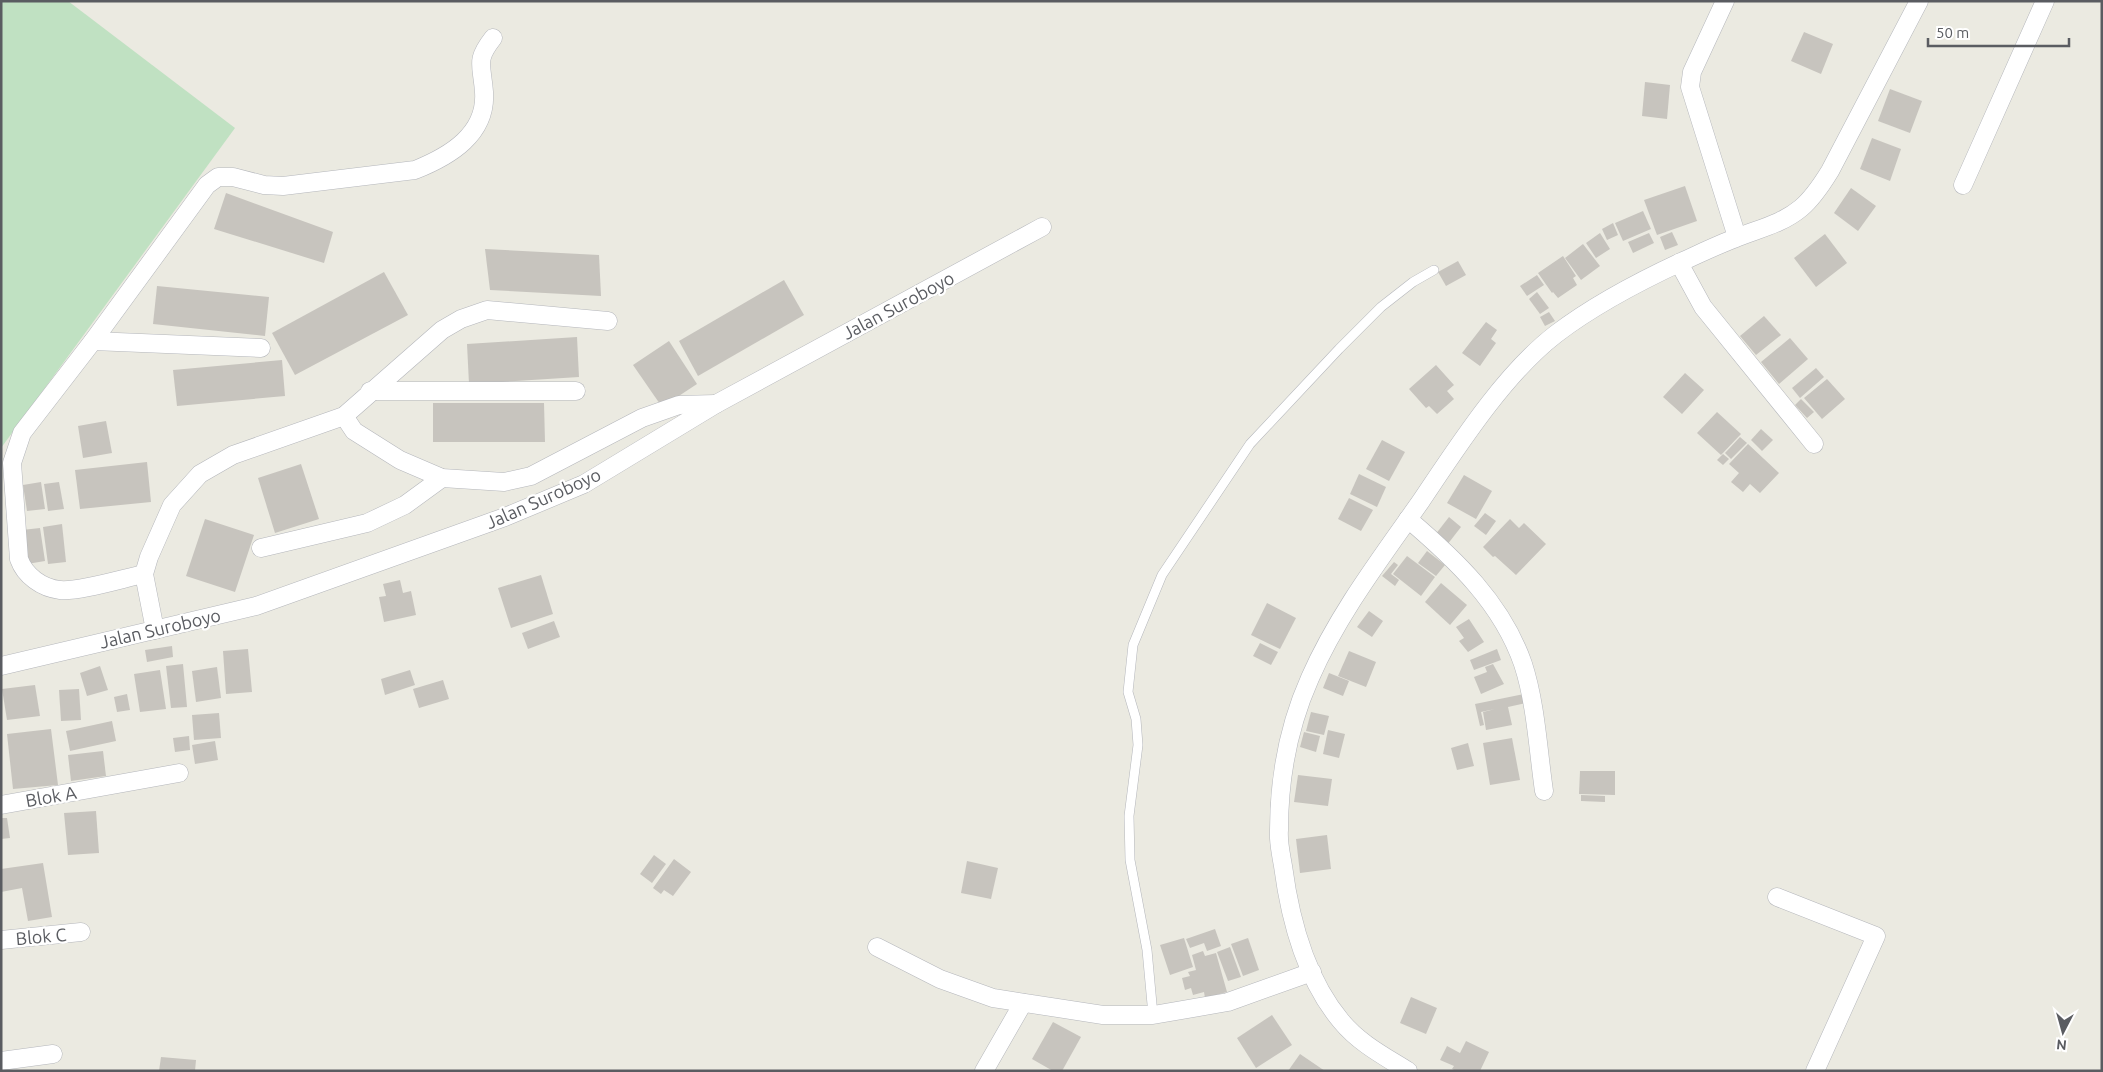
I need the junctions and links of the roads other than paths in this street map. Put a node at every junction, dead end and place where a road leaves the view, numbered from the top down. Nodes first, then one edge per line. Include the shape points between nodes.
1 (1725, 1) edge
2 (1919, 1) edge
3 (2045, 1) edge
4 (493, 38) dead end
5 (1963, 186) dead end
6 (1042, 227) dead end
7 (1738, 237) junction
8 (1679, 263) junction
9 (1434, 270) dead end
10 (608, 322) dead end
11 (93, 341) junction
12 (261, 348) dead end
13 (370, 391) junction
14 (576, 391) dead end
15 (716, 404) junction
16 (344, 416) junction
17 (1814, 444) dead end
18 (442, 478) junction
19 (1408, 519) junction
20 (261, 548) dead end
21 (144, 574) junction
22 (156, 630) junction
23 (1, 666) edge
24 (179, 773) dead end
25 (1544, 792) dead end
26 (1, 805) edge
27 (1777, 897) dead end
28 (81, 932) dead end
29 (1, 940) edge
30 (876, 947) dead end
31 (1312, 972) junction
32 (1023, 1004) junction
33 (1153, 1015) junction
34 (53, 1054) dead end
35 (1, 1061) edge
36 (984, 1071) edge
37 (1408, 1071) edge
38 (1815, 1071) edge

1 - 7 street via 1692,72 1690,87
2 - 7 street via 1819,190 1784,219
3 - 5 street
4 - 11 street via 480,58 484,110 472,135 433,163 415,170 283,186 218,177 207,185
6 - 15 street, Jalan Suroboyo
7 - 8 street
8 - 17 street via 1703,307
8 - 19 street via 1596,306 1534,354 1510,379 1456,449
9 - 33 lane via 1381,307 1250,444 1162,575 1133,645 1128,692 1136,719 1138,745 1130,816 1130,860 1147,950
10 - 13 street via 487,310 461,318 442,330
11 - 12 street
11 - 21 street via 22,433 16,447 12,463 19,559 24,571 38,583 60,590
13 - 14 street
13 - 16 street
15 - 18 street via 679,405 659,411 531,476 504,482
15 - 22 street, Jalan Suroboyo via 584,484 506,517 256,606
16 - 18 street via 354,431 400,460
16 - 21 street via 233,455 200,474 172,505
18 - 20 street via 405,505 367,523
19 - 25 street via 1440,546 1477,585 1494,606 1506,629 1522,664
19 - 31 street via 1342,614 1325,646 1295,718 1284,764 1278,832 1288,900 1301,948
21 - 22 street
22 - 23 street, Jalan Suroboyo
24 - 26 street, Blok A
27 - 38 street via 1876,936
28 - 29 street, Blok C
30 - 32 street via 940,979 993,998
31 - 33 street via 1228,1002
31 - 37 street via 1340,1020 1358,1039
32 - 33 street via 1102,1015
32 - 36 street
34 - 35 street

